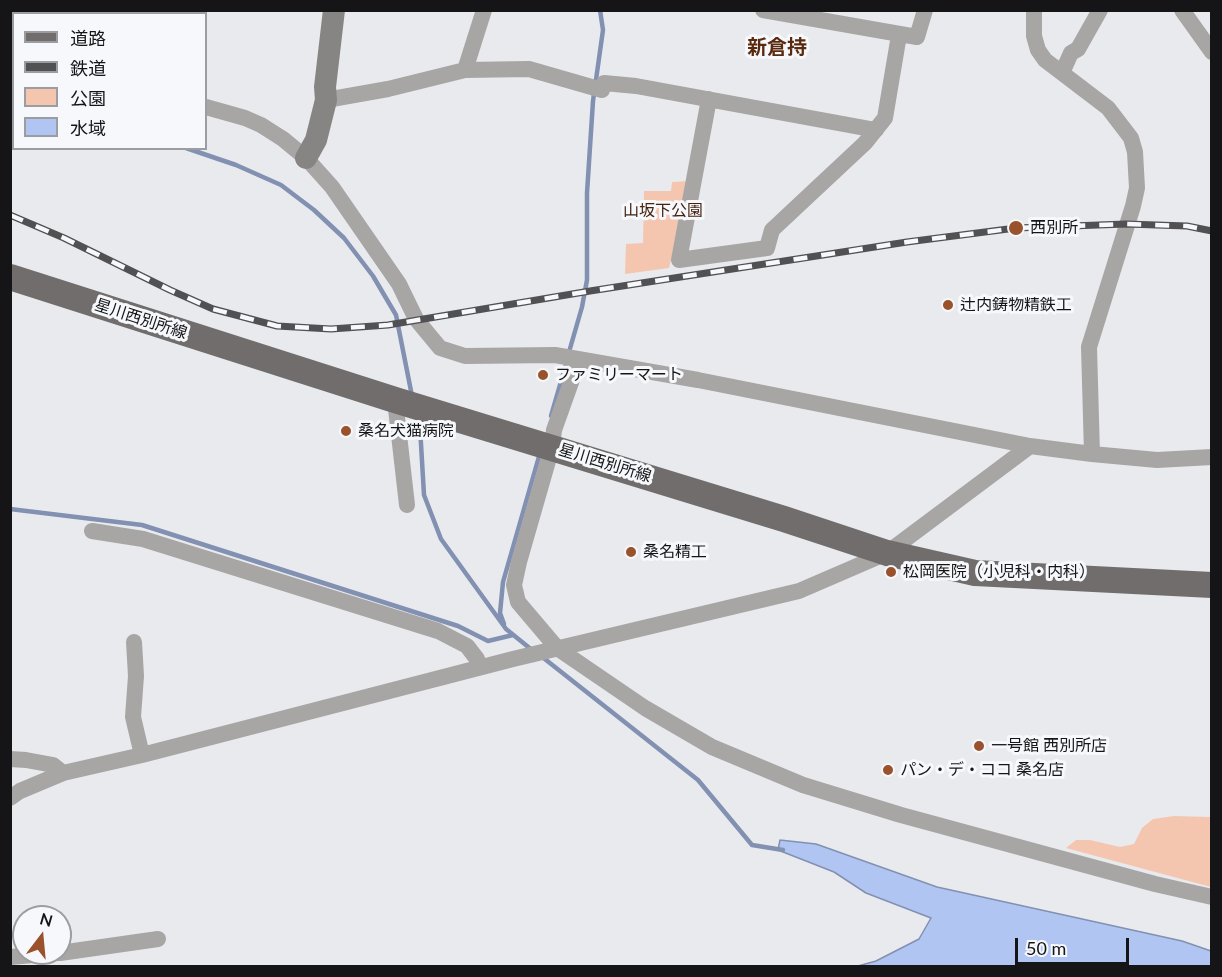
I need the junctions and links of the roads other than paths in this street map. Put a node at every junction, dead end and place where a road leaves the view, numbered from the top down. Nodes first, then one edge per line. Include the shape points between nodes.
1 (334, 10) edge
2 (484, 10) edge
3 (763, 10) edge
4 (925, 10) edge
5 (1100, 10) edge
6 (1182, 10) edge
7 (1032, 11) edge
8 (899, 35) junction
9 (1212, 52) edge
10 (465, 70) junction
11 (1062, 73) junction
12 (709, 99) junction
13 (326, 100) junction
14 (207, 107) edge
15 (876, 130) junction
16 (306, 158) junction
17 (10, 277) edge
18 (578, 360) junction
19 (395, 400) junction
20 (544, 445) junction
21 (1030, 446) junction
22 (1092, 454) junction
23 (1212, 457) edge
24 (407, 505) dead end
25 (92, 531) dead end
26 (887, 553) junction
27 (1212, 585) edge
28 (134, 642) dead end
29 (557, 648) junction
30 (480, 668) junction
31 (142, 755) junction
32 (10, 759) edge
33 (63, 773) junction
34 (10, 798) edge
35 (1212, 897) edge
36 (158, 939) dead end
37 (72, 951) edge

1 - 13 street
2 - 10 street
3 - 8 street
4 - 8 street via 918,37
5 - 11 street
6 - 9 street
7 - 11 street via 1038,50
8 - 15 street via 885,118
10 - 12 street via 529,69 598,87 636,86
10 - 13 street
11 - 22 street via 1108,108 1121,124 1131,138 1137,172 1133,206 1089,347
12 - 15 street
12 - 15 street via 679,260 767,248 772,230
13 - 16 street via 316,140
14 - 16 street via 261,124
16 - 18 street via 338,196 399,284 416,319 440,348 465,356 557,356
17 - 19 main road, 星川西別所線
18 - 20 street via 554,430
18 - 21 street
19 - 20 main road, 星川西別所線
19 - 24 street
20 - 26 main road, 星川西別所線
20 - 29 street via 514,585 518,602
21 - 22 street
21 - 26 street
22 - 23 street via 1157,460
25 - 30 street via 143,539 438,631 467,646
26 - 27 main road, 星川西別所線 via 975,573
26 - 29 street via 799,591
28 - 31 street via 133,717
29 - 30 street
29 - 35 street via 645,708 712,747 803,785 901,815
30 - 31 street
31 - 33 street
32 - 33 street via 53,765
33 - 34 street
36 - 37 street

